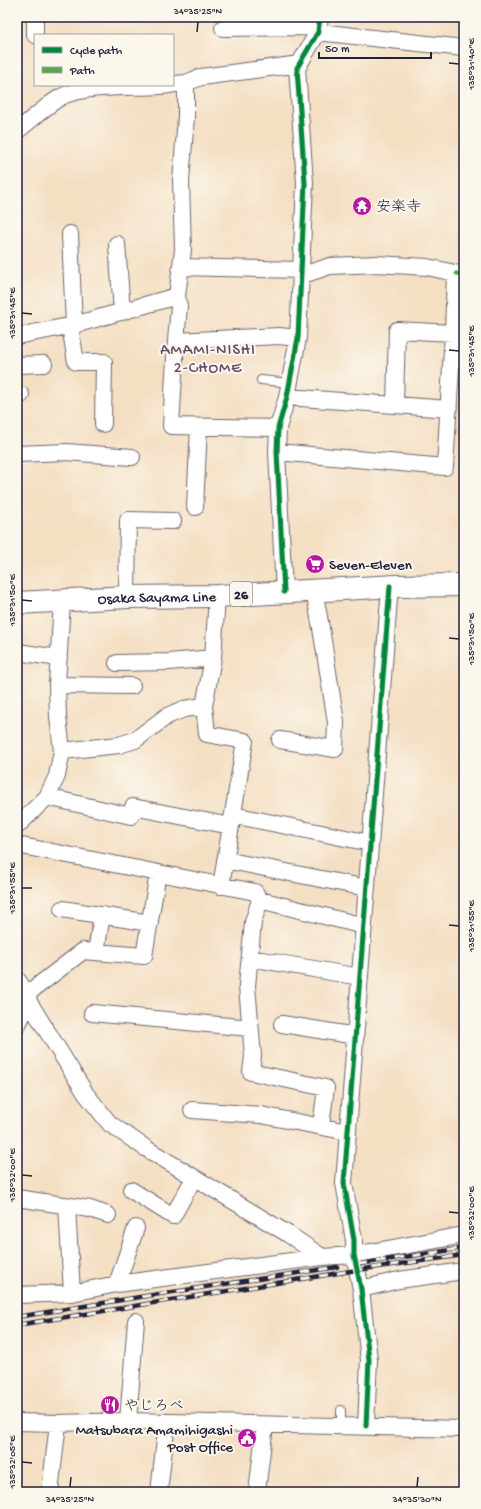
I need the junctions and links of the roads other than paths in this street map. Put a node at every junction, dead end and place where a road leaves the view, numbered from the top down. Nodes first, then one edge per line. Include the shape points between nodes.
1 (35, 19) dead end
2 (319, 26) edge
3 (223, 28) dead end
4 (35, 34) edge
5 (464, 48) edge
6 (300, 64) junction
7 (176, 84) edge
8 (142, 86) edge
9 (63, 90) edge
10 (17, 131) edge
11 (70, 234) dead end
12 (117, 244) dead end
13 (181, 267) junction
14 (300, 273) junction
15 (177, 296) junction
16 (122, 312) junction
17 (72, 326) junction
18 (453, 333) junction
19 (17, 336) edge
20 (298, 338) junction
21 (176, 341) junction
22 (44, 364) dead end
23 (17, 366) edge
24 (261, 380) dead end
25 (288, 390) junction
26 (395, 404) junction
27 (449, 409) junction
28 (104, 424) dead end
29 (199, 428) junction
30 (278, 428) junction
31 (277, 452) junction
32 (17, 454) edge
33 (132, 457) dead end
34 (195, 507) dead end
35 (173, 521) dead end
36 (464, 585) edge
37 (390, 586) junction
38 (314, 590) junction
39 (284, 592) junction
40 (217, 596) junction
41 (127, 597) junction
42 (62, 601) junction
43 (17, 603) edge
44 (17, 652) edge
45 (59, 658) junction
46 (213, 658) junction
47 (117, 663) dead end
48 (57, 685) junction
49 (132, 686) dead end
50 (204, 706) junction
51 (280, 740) dead end
52 (62, 751) junction
53 (47, 797) junction
54 (232, 820) junction
55 (17, 826) edge
56 (370, 844) junction
57 (17, 845) edge
58 (225, 860) junction
59 (158, 873) junction
60 (221, 886) junction
61 (367, 888) junction
62 (260, 900) junction
63 (62, 909) dead end
64 (102, 915) junction
65 (150, 923) junction
66 (364, 926) junction
67 (96, 952) junction
68 (250, 958) junction
69 (360, 977) junction
70 (17, 979) edge
71 (28, 998) junction
72 (92, 1013) dead end
73 (282, 1024) dead end
74 (17, 1026) edge
75 (250, 1028) junction
76 (356, 1036) junction
77 (192, 1110) dead end
78 (321, 1126) junction
79 (348, 1132) junction
80 (194, 1178) junction
81 (131, 1190) dead end
82 (17, 1198) edge
83 (67, 1206) junction
84 (108, 1215) dead end
85 (136, 1228) dead end
86 (464, 1236) edge
87 (354, 1255) junction
88 (322, 1257) junction
89 (464, 1272) edge
90 (117, 1284) junction
91 (361, 1289) junction
92 (72, 1293) junction
93 (17, 1295) edge
94 (136, 1322) dead end
95 (128, 1421) junction
96 (17, 1422) edge
97 (167, 1422) junction
98 (58, 1423) junction
99 (265, 1426) junction
100 (366, 1426) junction
101 (464, 1429) edge
102 (50, 1492) edge
103 (159, 1492) edge
104 (257, 1492) edge

1 - 4 street
2 - 3 street
2 - 5 street
2 - 6 street
6 - 7 street via 201,77
6 - 14 street via 297,68 305,183
7 - 13 street via 186,117 180,181 183,250
8 - 9 street via 74,93
9 - 10 street via 60,98
11 - 17 street
12 - 16 street
13 - 14 street
13 - 15 street
14 - 18 street via 330,266 377,264 427,267 455,273
14 - 20 street
15 - 16 street
15 - 21 street
16 - 17 street
17 - 19 street
17 - 28 street via 76,362 104,362
18 - 26 street via 397,330
18 - 27 street
20 - 21 street via 279,336
20 - 25 street
21 - 29 street via 171,426
22 - 23 street
24 - 25 lane
25 - 26 street
25 - 30 street
26 - 27 street
27 - 31 street via 445,467
29 - 30 street
29 - 34 street
30 - 31 street
31 - 39 street
32 - 33 street via 66,452
35 - 41 street via 128,520
36 - 37 main road, Osaka Sayama Line / 26
37 - 38 main road, Osaka Sayama Line / 26
37 - 56 street
38 - 39 main road, Osaka Sayama Line / 26
38 - 51 street via 336,722 335,749
39 - 40 main road, Osaka Sayama Line / 26
40 - 41 main road, Osaka Sayama Line / 26
40 - 46 street
41 - 42 main road, Osaka Sayama Line / 26
42 - 43 main road, Osaka Sayama Line / 26
42 - 45 street
44 - 45 street
45 - 48 street
46 - 47 street
46 - 50 street
48 - 49 street
48 - 52 street
50 - 52 street via 184,709 167,716 135,740 119,745
50 - 54 street via 207,734 245,741
52 - 53 street via 57,776
53 - 54 street via 131,816 133,807
53 - 55 street
54 - 56 street
54 - 58 street
56 - 61 street
57 - 59 street
58 - 60 street
58 - 61 street
59 - 60 street
59 - 65 street
60 - 62 street via 255,892
61 - 66 street
62 - 66 street
62 - 68 street via 253,922
63 - 64 street
64 - 65 street
64 - 67 street
65 - 67 street via 144,956
66 - 69 street
67 - 71 street via 83,950
68 - 69 street
68 - 75 street via 247,986
69 - 76 street
70 - 71 street
71 - 74 street
71 - 80 street via 86,1094 110,1124
72 - 75 street
73 - 76 street
75 - 78 street via 254,1056 251,1072 326,1088
76 - 79 street
77 - 78 street via 261,1115
78 - 79 street
79 - 87 street via 344,1183 354,1240
80 - 81 street via 174,1216
80 - 88 street
82 - 83 street
83 - 84 street via 90,1209
83 - 92 street
85 - 90 street
86 - 87 street
87 - 88 street
87 - 91 street
88 - 90 street
89 - 91 street via 400,1280
90 - 92 street
91 - 100 street via 369,1360
92 - 93 street
94 - 95 street
95 - 97 street
95 - 98 street
96 - 98 street
97 - 99 street
97 - 103 street
98 - 102 street
99 - 100 street via 341,1418
99 - 104 street
100 - 101 street

